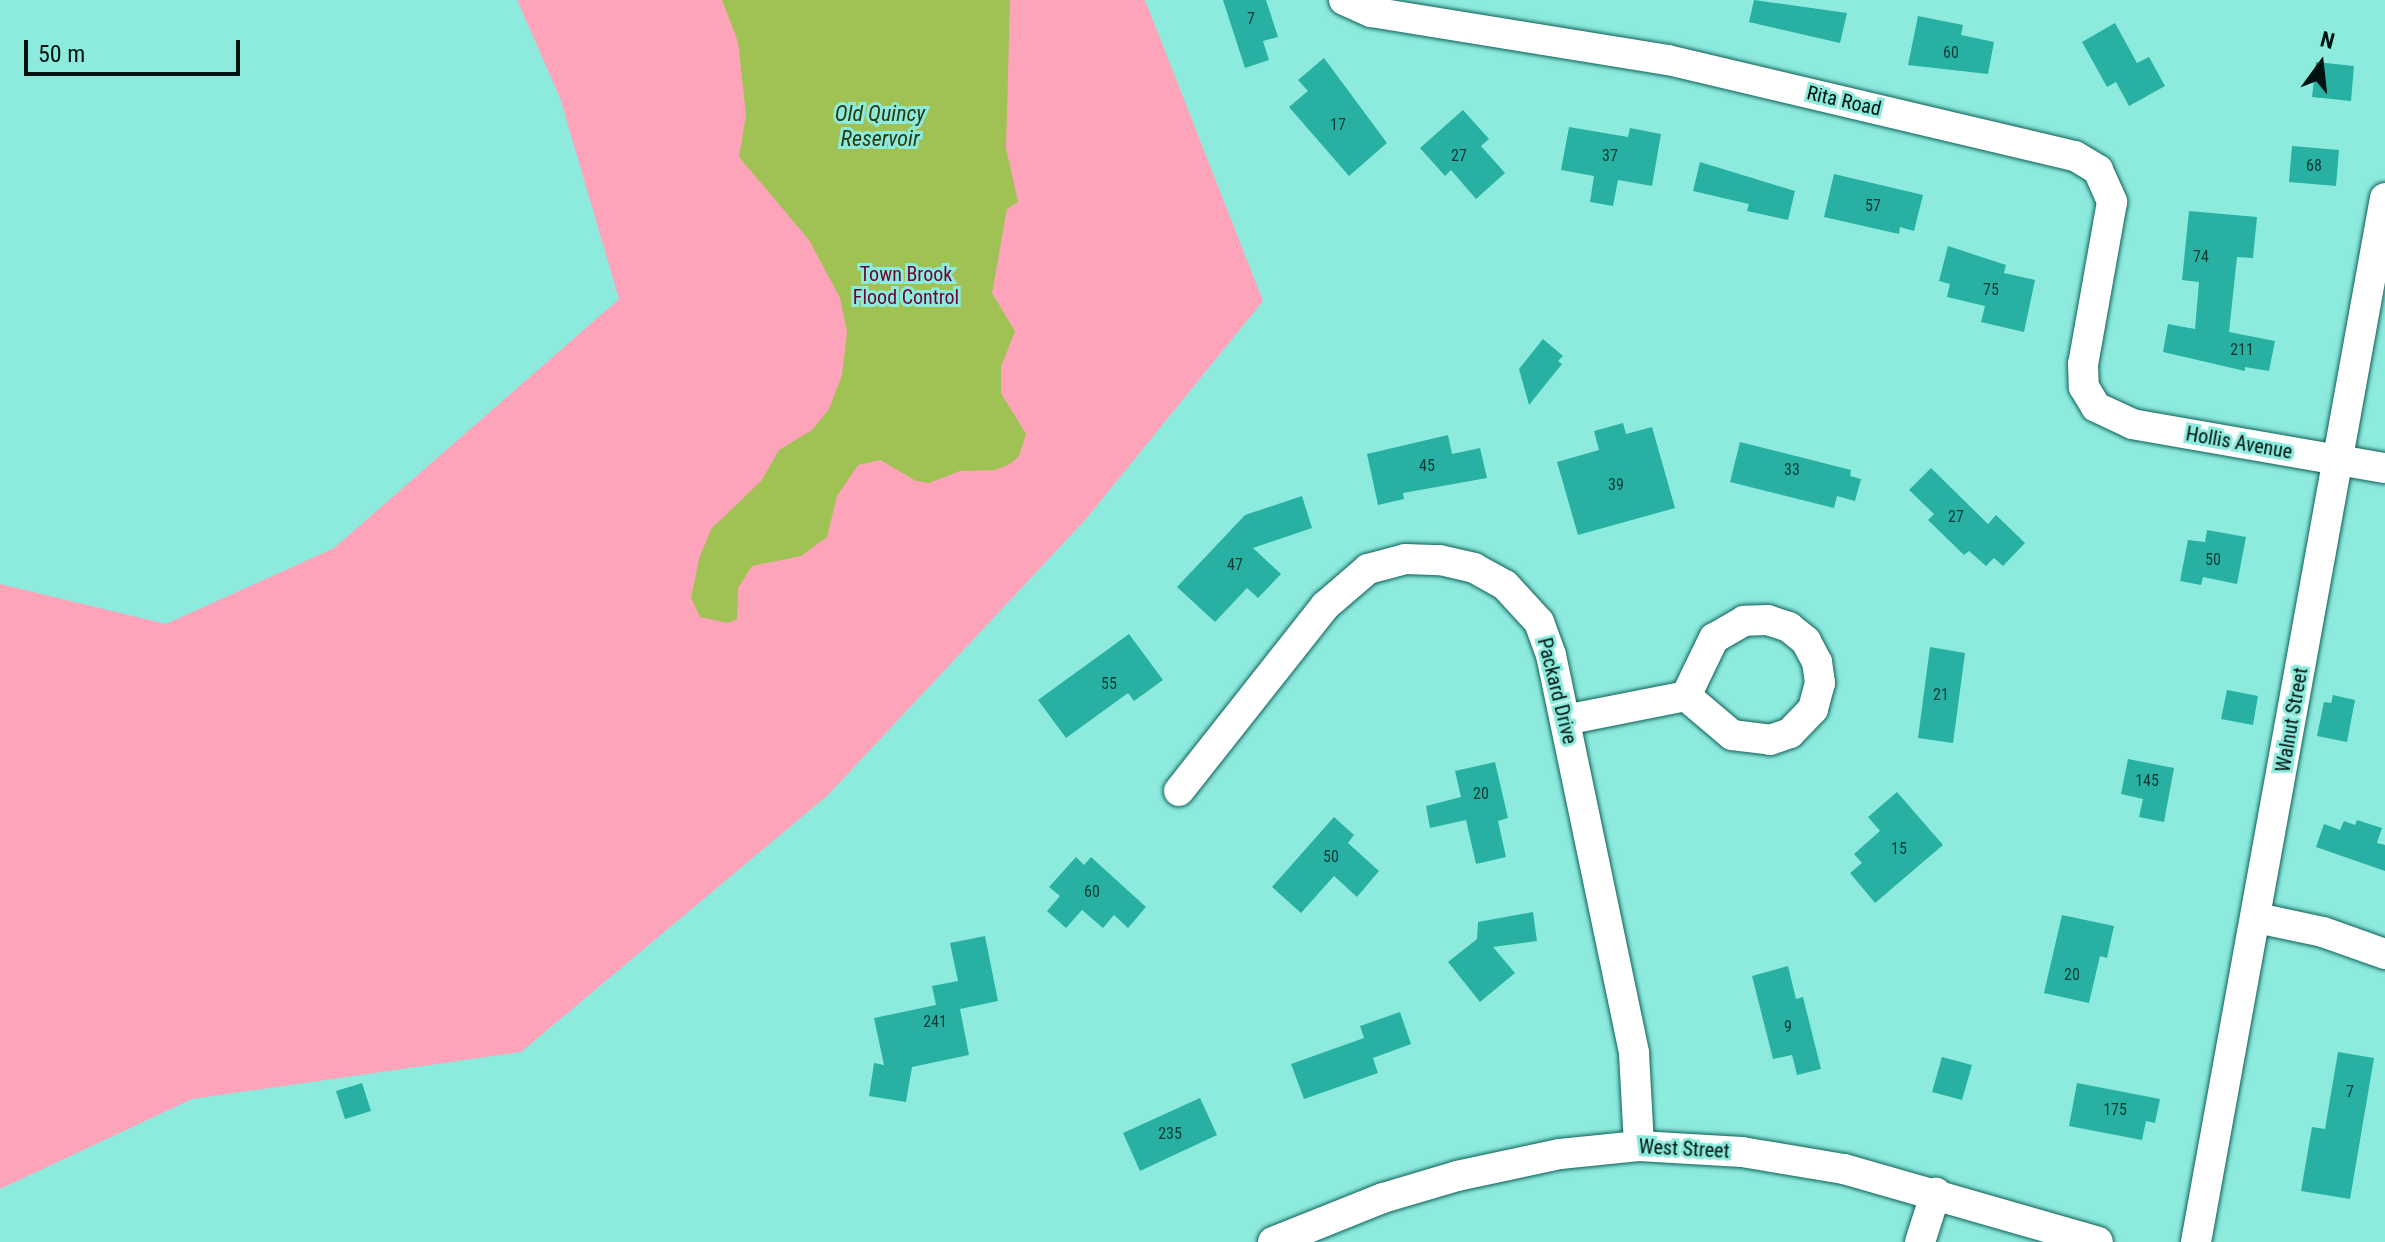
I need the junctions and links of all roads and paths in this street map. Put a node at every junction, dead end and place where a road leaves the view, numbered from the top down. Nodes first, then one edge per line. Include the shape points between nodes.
1 (1344, 0) edge
2 (2385, 198) edge
3 (2096, 407) joint
4 (2338, 460) junction
5 (2385, 468) edge
6 (1686, 696) junction
7 (1565, 720) junction
8 (1179, 791) dead end
9 (2257, 918) junction
10 (2385, 954) edge
11 (1639, 1146) junction
12 (1936, 1192) junction
13 (1327, 1232) edge
14 (1273, 1242) edge
15 (1920, 1242) edge
16 (2098, 1242) edge
17 (2196, 1242) edge

1 - 3 street, Rita Road via 1371,12 1668,60 2061,151 2088,162 2105,180 2112,202 2083,364 2084,387
2 - 4 street, Walnut Street
3 - 4 street, Hollis Avenue via 2132,424
4 - 5 street, Hollis Avenue
4 - 9 street, Walnut Street
6 - 6 street via 1732,735 1770,740 1790,733 1813,709 1820,683 1817,662 1806,641 1789,627 1768,620 1744,621 1714,638
6 - 7 street
7 - 8 street, Packard Drive via 1546,638 1518,596 1474,568 1405,559 1368,569 1337,592
7 - 11 street, Packard Drive via 1634,1053
9 - 10 street via 2323,932
9 - 17 street, Walnut Street
11 - 12 street, West Street via 1778,1157
11 - 13 street, West Street via 1495,1167 1418,1187
12 - 15 street
12 - 16 street, West Street
13 - 14 street, West Street

